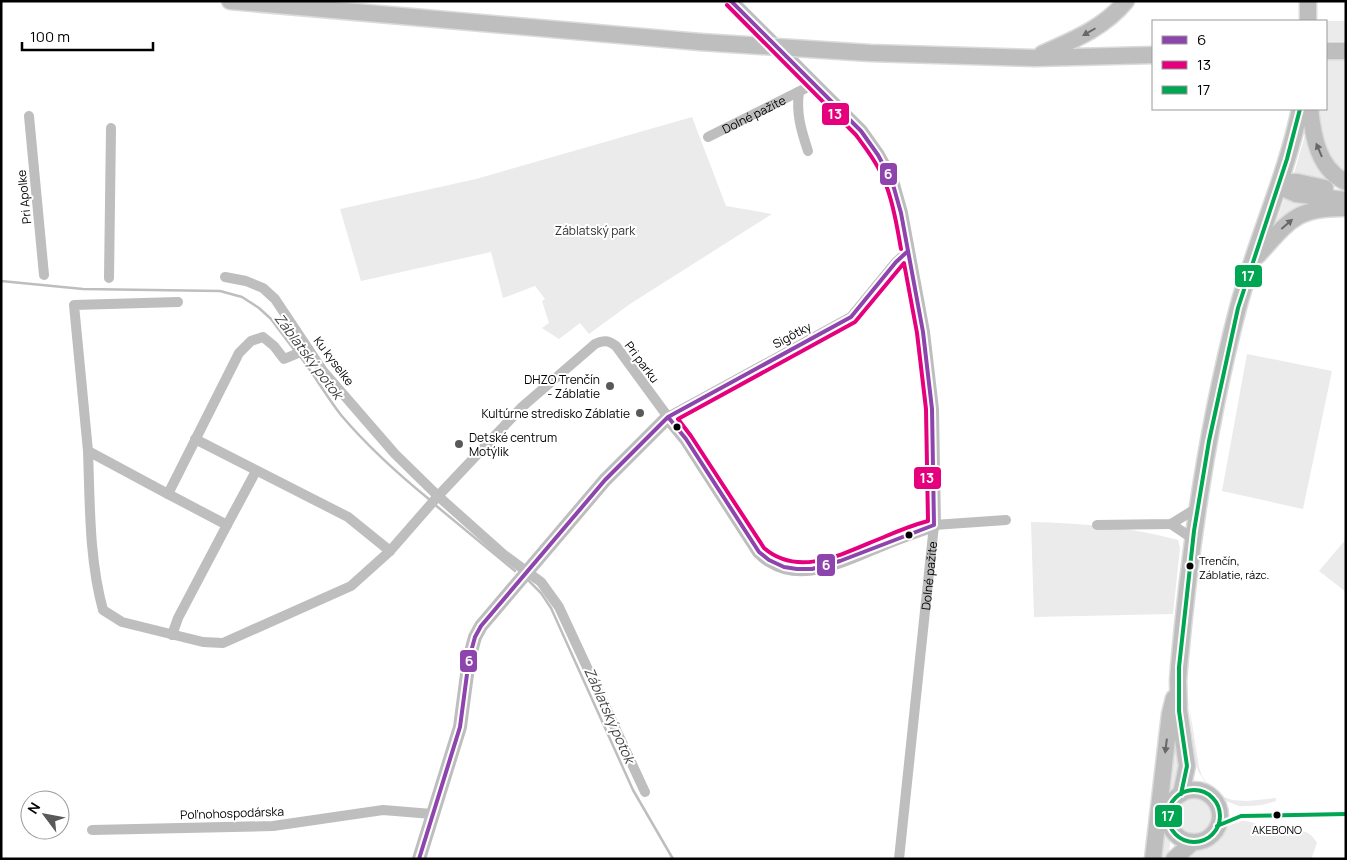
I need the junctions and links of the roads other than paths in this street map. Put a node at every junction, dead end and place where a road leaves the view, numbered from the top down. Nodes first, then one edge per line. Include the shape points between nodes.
1 (230, 1) edge
2 (731, 1) edge
3 (1126, 1) edge
4 (1308, 1) edge
5 (1308, 20) edge
6 (1327, 51) edge
7 (1346, 51) edge
8 (1152, 55) edge
9 (1035, 58) junction
10 (814, 84) junction
11 (799, 92) junction
12 (1300, 110) edge
13 (1310, 110) edge
14 (29, 116) dead end
15 (111, 128) dead end
16 (708, 137) dead end
17 (808, 151) dead end
18 (1280, 182) junction
19 (1346, 182) edge
20 (1346, 193) edge
21 (1346, 200) edge
22 (1346, 208) edge
23 (908, 251) junction
24 (1254, 260) junction
25 (44, 274) dead end
26 (225, 277) dead end
27 (109, 278) dead end
28 (178, 302) dead end
29 (307, 350) junction
30 (668, 417) junction
31 (196, 439) junction
32 (88, 451) junction
33 (256, 471) junction
34 (168, 494) junction
35 (438, 496) junction
36 (1197, 508) junction
37 (1006, 520) dead end
38 (1170, 524) junction
39 (227, 525) junction
40 (934, 525) junction
41 (1097, 525) dead end
42 (1192, 538) junction
43 (390, 551) junction
44 (527, 571) junction
45 (172, 635) junction
46 (1178, 681) junction
47 (1187, 766) junction
48 (645, 792) dead end
49 (1203, 792) junction
50 (1180, 794) junction
51 (432, 814) junction
52 (92, 830) dead end
53 (1174, 833) junction
54 (1193, 842) junction
55 (419, 859) edge
56 (899, 859) edge
57 (1153, 859) edge
58 (1173, 859) edge

1 - 9 main road, bridge via 700,42 870,53
2 - 10 street, Dolné pažite
3 -> 9 main road via 1106,21 1086,34
4 - 5 main road
6 - 7 main road
8 - 9 main road
10 - 11 street, Dolné pažite
10 - 23 street, Dolné pažite via 861,131 878,155 896,192
11 - 16 street, Dolné pažite
11 - 17 street, Dolné pažite via 800,128
12 - 18 main road
19 -> 13 main road via 1332,172 1322,158
14 - 25 street, Pri Apolke
15 - 27 street
18 - 20 main road via 1297,182
18 - 21 main road via 1296,194
18 - 24 main road
24 -> 22 main road via 1296,217 1322,209
23 - 30 street, Sigôtky via 851,317
23 - 40 street, Dolné pažite via 924,332 932,409
24 - 36 main road via 1218,390
26 - 29 street, Ku kyselke via 262,288 275,299
28 - 32 street via 74,305
29 - 31 street via 284,360 263,337 251,341 239,353
29 - 35 street, Ku kyselke via 395,454
30 - 35 street, Pri parku via 616,346 610,341 603,341 595,344 522,407
30 - 40 street via 686,439 759,552 782,566 817,568
30 - 44 street via 605,480
31 - 33 street
31 - 34 street
32 - 34 street
32 - 45 street via 92,539 103,610 122,622
33 - 39 street
33 - 43 street via 348,517
34 - 39 street
35 - 43 street
35 - 44 street, Ku kyselke
36 - 38 street
36 - 42 main road
37 - 40 street
38 - 41 street
38 - 42 street
39 - 45 street
40 - 56 street, Dolné pažite
42 - 46 main road
43 - 45 street via 351,586 223,643
44 - 48 street, Ku kyselke via 541,582 559,607
44 - 51 street via 475,636 460,727
46 - 47 main road
46 -> 57 main road via 1170,714
47 - 49 main road
47 - 50 main road
49 - 50 main road
49 - 54 main road via 1216,804 1219,822 1210,836
50 - 53 main road via 1168,812
51 - 52 street, Poľnohospodárska via 383,810 273,826
51 - 55 street
53 - 54 main road
53 - 58 main road
54 - 58 main road

